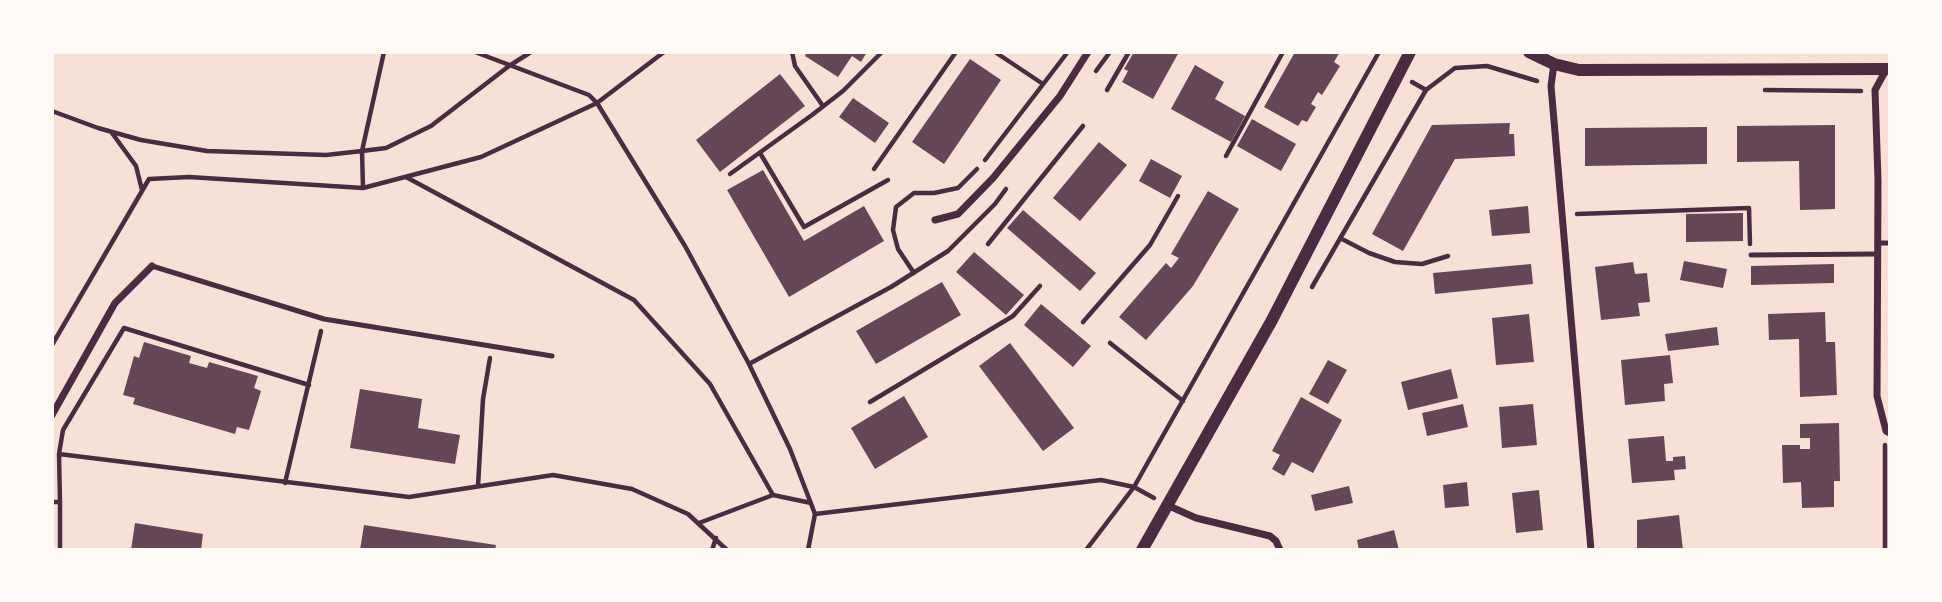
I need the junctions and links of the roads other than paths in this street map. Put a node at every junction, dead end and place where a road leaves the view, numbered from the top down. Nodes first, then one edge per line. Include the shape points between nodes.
1 (1088, 52) edge
2 (1410, 52) edge
3 (1529, 52) edge
4 (1554, 64) junction
5 (1888, 67) edge
6 (935, 220) dead end
7 (1878, 243) junction
8 (1889, 243) edge
9 (1878, 254) junction
10 (1751, 255) road end
11 (152, 266) joint
12 (552, 356) dead end
13 (52, 415) edge
14 (1888, 432) edge
15 (1167, 505) junction
16 (1142, 550) edge
17 (1280, 550) edge
18 (1591, 550) edge

1 - 6 street via 1060,96 993,178 958,214
2 - 15 street via 1272,320
3 - 4 street
4 - 5 street via 1579,70
4 - 18 street via 1551,86
5 - 7 street via 1875,90
7 - 8 lane
7 - 9 street
9 - 10 lane
9 - 14 street via 1877,396
11 - 12 lane via 324,319
11 - 13 street via 116,303
15 - 16 street
15 - 17 street via 1196,519 1270,536

